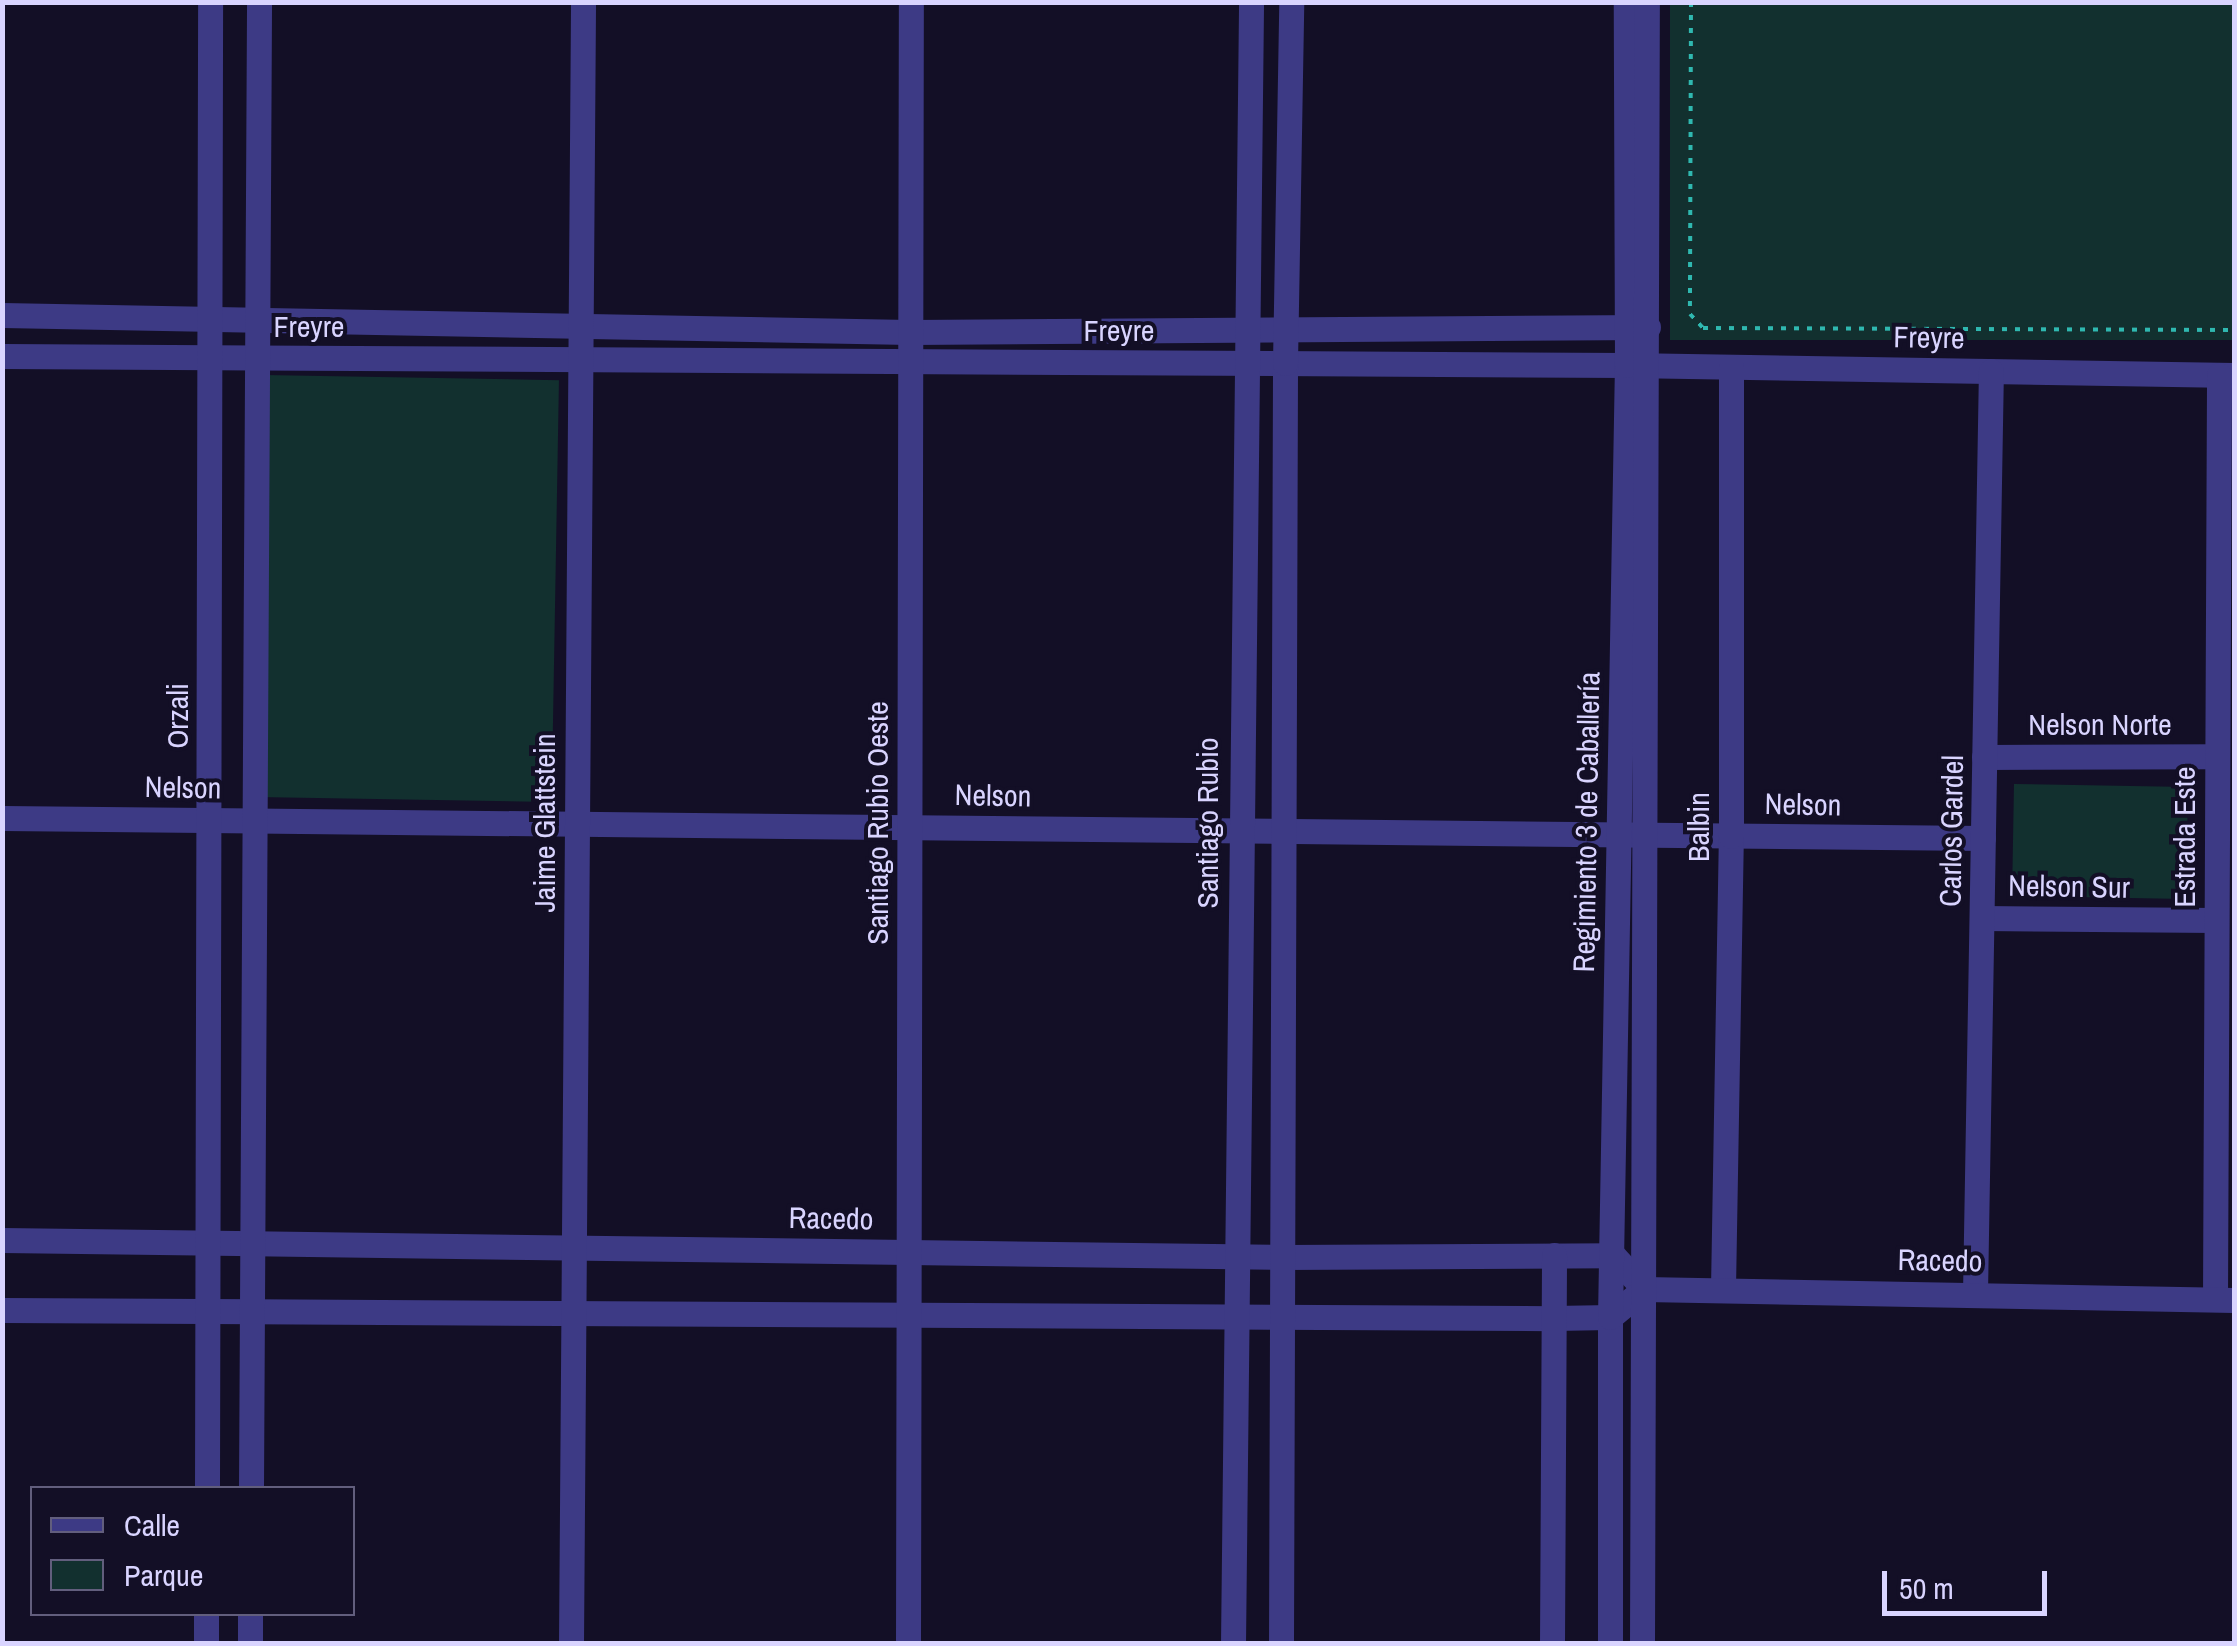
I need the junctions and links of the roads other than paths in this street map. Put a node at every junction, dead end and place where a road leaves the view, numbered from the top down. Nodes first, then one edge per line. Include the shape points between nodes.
1 (210, 2) edge
2 (259, 2) edge
3 (582, 2) edge
4 (912, 2) edge
5 (1250, 2) edge
6 (1291, 2) edge
7 (1626, 2) edge
8 (1647, 2) edge
9 (2, 315) edge
10 (208, 318) junction
11 (257, 319) junction
12 (580, 326) junction
13 (1637, 328) junction
14 (1285, 331) junction
15 (910, 332) junction
16 (1244, 333) junction
17 (2, 356) edge
18 (208, 358) junction
19 (256, 358) junction
20 (580, 360) junction
21 (910, 361) junction
22 (1284, 363) junction
23 (1244, 364) junction
24 (1637, 365) junction
25 (1731, 367) junction
26 (1991, 371) junction
27 (2227, 375) edge
28 (2217, 756) junction
29 (1984, 758) junction
30 (2, 818) edge
31 (210, 820) junction
32 (255, 820) junction
33 (577, 824) junction
34 (910, 827) junction
35 (1240, 830) junction
36 (1282, 831) junction
37 (1617, 833) junction
38 (1647, 833) junction
39 (1731, 836) junction
40 (2226, 836) edge
41 (1983, 838) junction
42 (1982, 918) junction
43 (2216, 920) junction
44 (2, 1240) edge
45 (208, 1240) junction
46 (252, 1241) junction
47 (576, 1245) junction
48 (908, 1252) junction
49 (1554, 1254) junction
50 (1238, 1256) junction
51 (1613, 1256) junction
52 (1283, 1257) junction
53 (1723, 1288) junction
54 (1644, 1289) junction
55 (1976, 1292) junction
56 (2225, 1300) edge
57 (2, 1310) edge
58 (208, 1310) junction
59 (252, 1311) junction
60 (572, 1313) junction
61 (908, 1316) junction
62 (1283, 1317) junction
63 (1610, 1317) junction
64 (1238, 1318) junction
65 (1554, 1318) junction
66 (207, 1486) edge
67 (251, 1486) edge
68 (206, 1616) edge
69 (250, 1616) edge
70 (206, 1644) edge
71 (250, 1644) edge
72 (571, 1644) edge
73 (908, 1644) edge
74 (1233, 1644) edge
75 (1281, 1644) edge
76 (1552, 1644) edge
77 (1610, 1644) edge
78 (1642, 1644) edge

1 - 10 street, Orzali
2 - 11 street
3 - 12 street, Jaime Glattstein
4 - 15 street, Santiago Rubio Oeste
5 - 16 street, Santiago Rubio
6 - 14 street
7 - 13 street, Regimiento 3 de Caballería
8 - 13 street, Regimiento 3 de Caballería
9 - 10 street, Freyre
10 - 11 street, Freyre
10 - 18 street, Orzali
11 - 12 street, Freyre
11 - 19 street
12 - 15 street, Freyre
12 - 20 street, Jaime Glattstein
13 - 14 street, Freyre
13 - 24 street, Regimiento 3 de Caballería
14 - 16 street, Freyre
14 - 22 street
15 - 16 street, Freyre
15 - 21 street, Santiago Rubio Oeste
16 - 23 street, Santiago Rubio
17 - 18 street, Freyre
18 - 19 street, Freyre
18 - 31 street, Orzali
19 - 20 street, Freyre
19 - 32 street
20 - 21 street, Freyre
20 - 33 street, Jaime Glattstein
21 - 23 street, Freyre
21 - 34 street, Santiago Rubio Oeste
22 - 23 street, Freyre
22 - 24 street, Freyre
22 - 36 street
23 - 35 street, Santiago Rubio
24 - 25 street, Freyre
24 - 37 street, Regimiento 3 de Caballería
24 - 38 street, Regimiento 3 de Caballería
25 - 26 street, Freyre
25 - 39 street, Balbin
26 - 27 street, Freyre
26 - 29 street, Carlos Gardel
27 - 28 street, Estrada Este
28 - 29 street, Nelson Norte
28 - 40 street, Estrada Este
29 - 41 street, Carlos Gardel
30 - 31 street, Nelson
31 - 32 street, Nelson
31 - 45 street, Orzali
32 - 33 street, Nelson
32 - 46 street
33 - 34 street, Nelson
33 - 47 street, Jaime Glattstein
34 - 35 street, Nelson
34 - 48 street, Santiago Rubio Oeste
35 - 36 street, Nelson
35 - 50 street, Santiago Rubio
36 - 37 street, Nelson
36 - 52 street
37 - 38 street, Nelson
37 - 51 street, Regimiento 3 de Caballería
38 - 39 street, Nelson
38 - 54 street, Regimiento 3 de Caballería
39 - 41 street, Nelson
39 - 53 street, Balbin
40 - 43 street, Estrada Este
41 - 42 street, Carlos Gardel
42 - 43 street, Nelson Sur
42 - 55 street, Carlos Gardel
43 - 56 street, Estrada Este
44 - 45 street, Racedo
45 - 46 street, Racedo
45 - 58 street, Orzali
46 - 47 street, Racedo
46 - 59 street
47 - 48 street, Racedo
47 - 60 street, Jaime Glattstein
48 - 50 street, Racedo
48 - 61 street, Santiago Rubio Oeste
49 - 51 street, Racedo
49 - 52 street, Racedo
49 - 65 street
50 - 52 street, Racedo
50 - 64 street, Santiago Rubio
51 - 54 street
51 - 63 street, Regimiento 3 de Caballería
52 - 62 street
53 - 54 street, Racedo
53 - 55 street, Racedo
54 - 63 street
54 - 78 street, Regimiento 3 de Caballería
55 - 56 street, Racedo
57 - 58 street
58 - 59 street
58 - 66 street, Orzali
59 - 60 street
59 - 67 street
60 - 61 street
60 - 72 street, Jaime Glattstein
61 - 64 street
61 - 73 street, Santiago Rubio Oeste
62 - 64 street
62 - 65 street
62 - 75 street
63 - 65 street
63 - 77 street, Regimiento 3 de Caballería
64 - 74 street, Santiago Rubio
65 - 76 street
68 - 70 street
69 - 71 street

